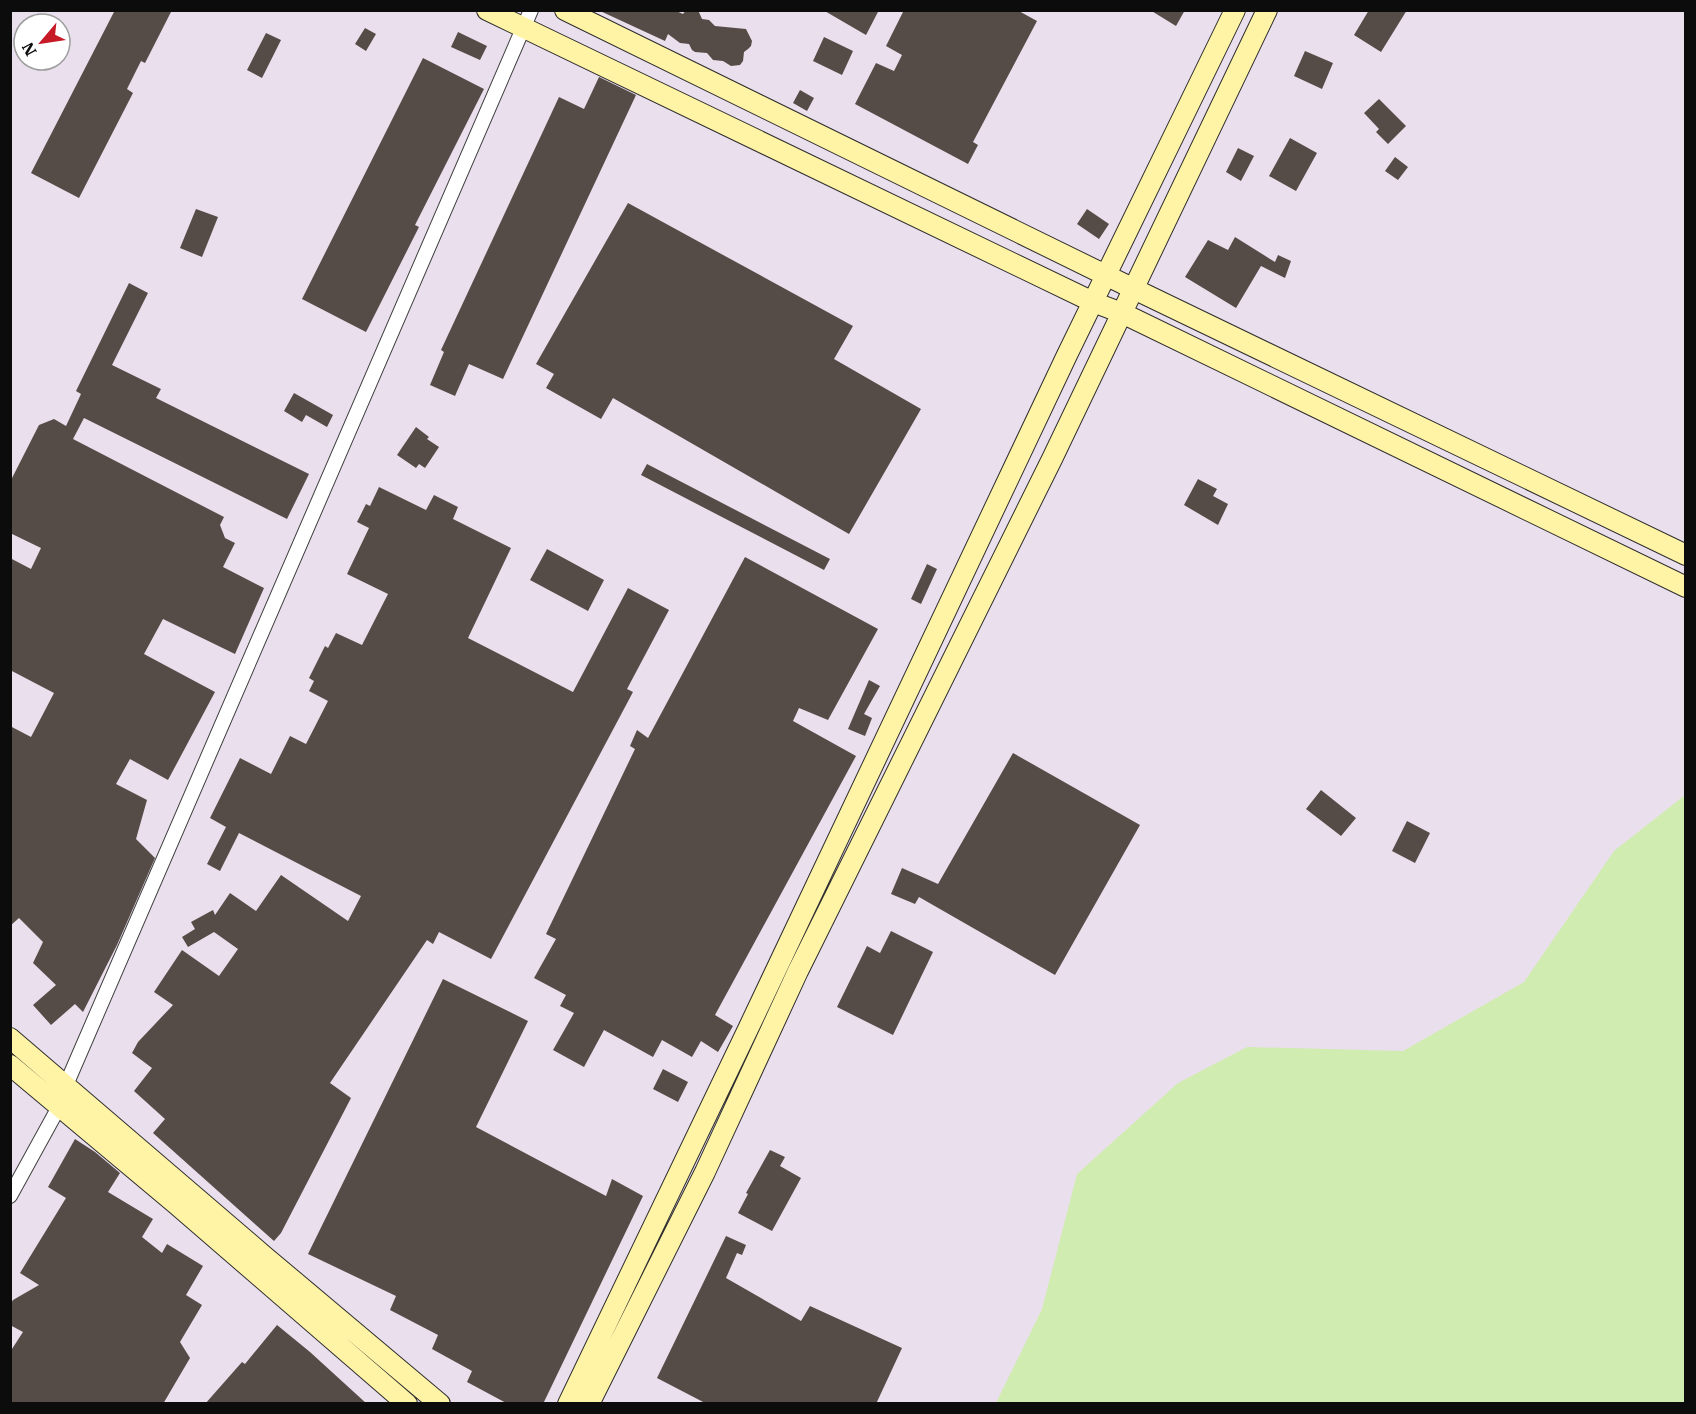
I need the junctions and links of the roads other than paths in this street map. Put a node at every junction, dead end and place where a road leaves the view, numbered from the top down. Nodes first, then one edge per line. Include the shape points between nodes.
1 (487, 10) edge
2 (565, 10) edge
3 (1235, 10) edge
4 (1268, 10) edge
5 (527, 19) edge
6 (1106, 275) junction
7 (1134, 289) junction
8 (1093, 302) junction
9 (1122, 312) junction
10 (1686, 555) edge
11 (1686, 587) edge
12 (10, 1038) edge
13 (10, 1065) edge
14 (66, 1085) junction
15 (60, 1105) junction
16 (10, 1196) edge
17 (407, 1404) edge
18 (440, 1404) edge
19 (568, 1404) edge
20 (589, 1404) edge

1 - 5 street
2 - 6 street
3 - 6 street
4 - 7 street
5 - 8 street
5 - 14 street
6 - 7 street
6 - 8 street
7 - 9 street
7 - 10 street
8 - 9 street
8 - 19 street
9 - 11 street
9 - 20 street
12 - 14 street
13 - 15 street
14 - 15 street
14 - 18 street
15 - 16 street
15 - 17 street

